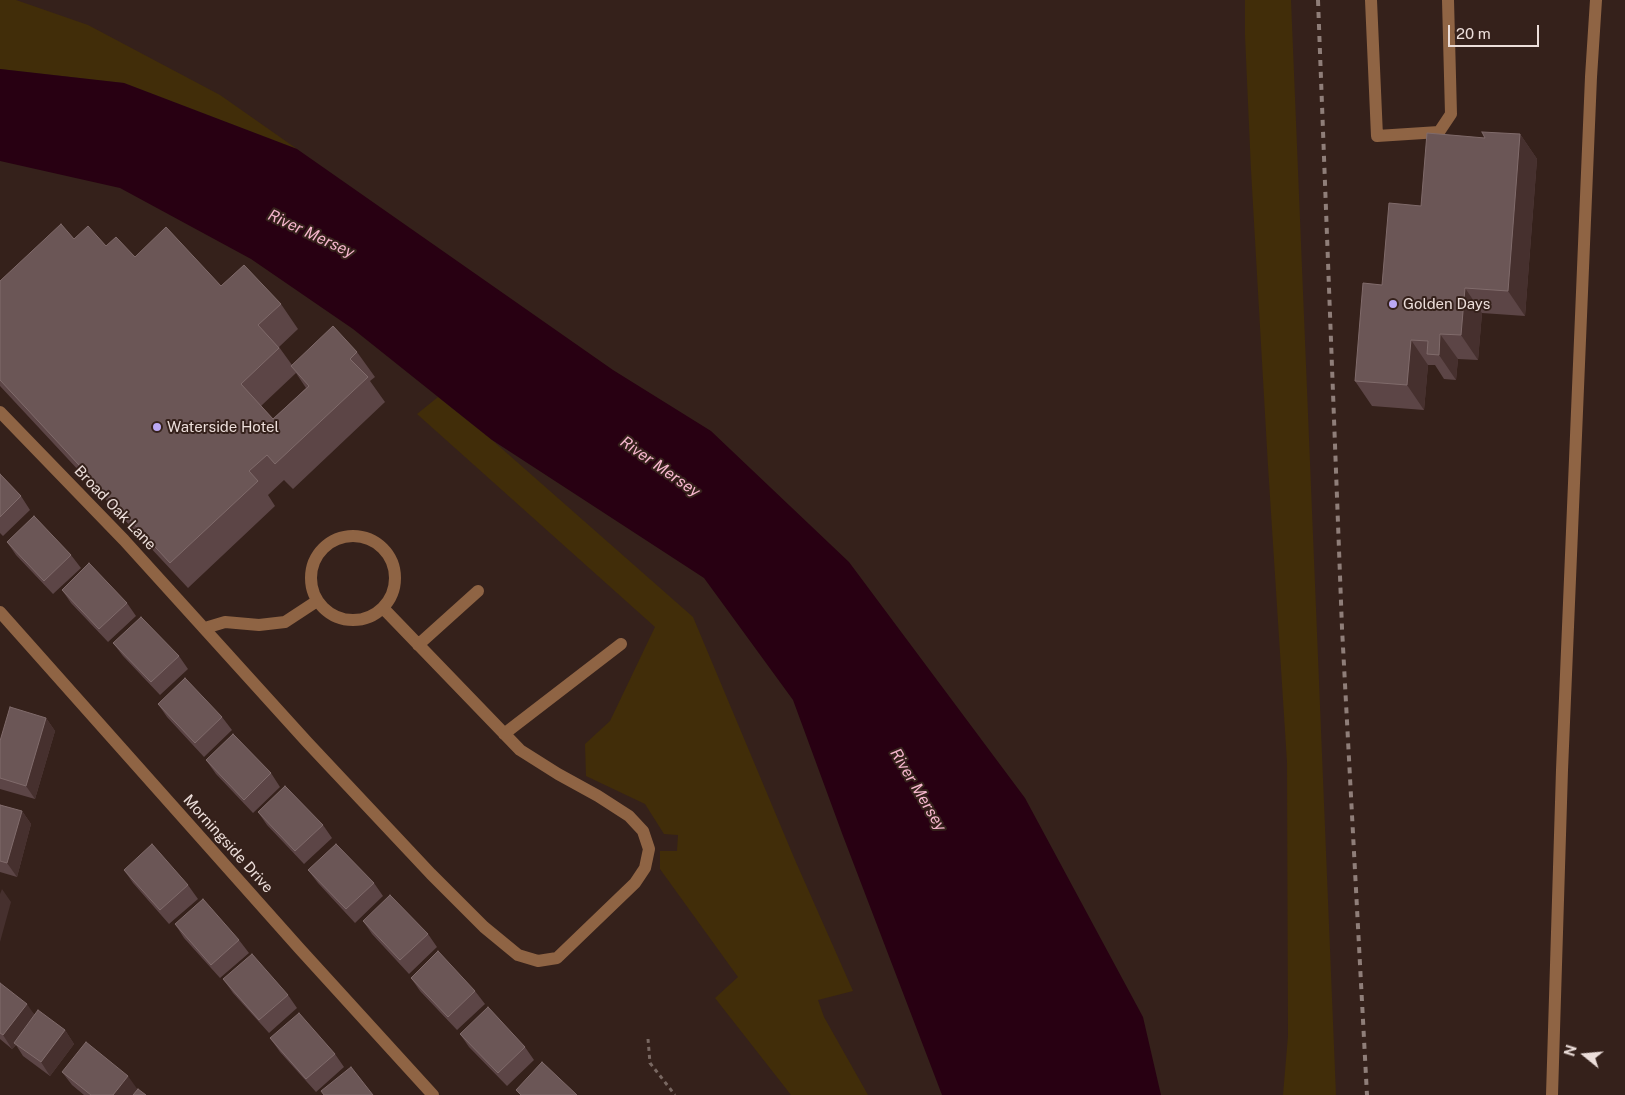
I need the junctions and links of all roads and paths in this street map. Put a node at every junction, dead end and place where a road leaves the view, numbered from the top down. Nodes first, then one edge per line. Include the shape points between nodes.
1 (1370, 0) edge
2 (1448, 0) edge
3 (1596, 0) edge
4 (0, 412) edge
5 (478, 591) dead end
6 (318, 601) junction
7 (383, 608) junction
8 (0, 612) edge
9 (205, 628) junction
10 (621, 644) dead end
11 (418, 645) junction
12 (504, 734) junction
13 (648, 1039) dead end
14 (433, 1095) edge
15 (675, 1095) edge
16 (1552, 1095) edge

1 - 2 street via 1377,136 1439,132 1451,114
3 - 16 street via 1590,87
4 - 9 street, Broad Oak Lane
5 - 11 street
6 - 7 street via 326,612 353,621 367,619
6 - 7 street via 312,588 311,574 322,550 333,541 360,536 384,549 392,561 396,574 395,588
6 - 9 street via 285,622 259,625 225,622
7 - 11 street, Broad Oak Lane
8 - 14 street, Morningside Drive
9 - 12 street, Broad Oak Lane via 431,874 484,926 518,955 538,961 557,958 635,883 645,868 648,849 643,831 629,816 520,750
10 - 12 street
11 - 12 street, Broad Oak Lane
13 - 15 path via 650,1063

